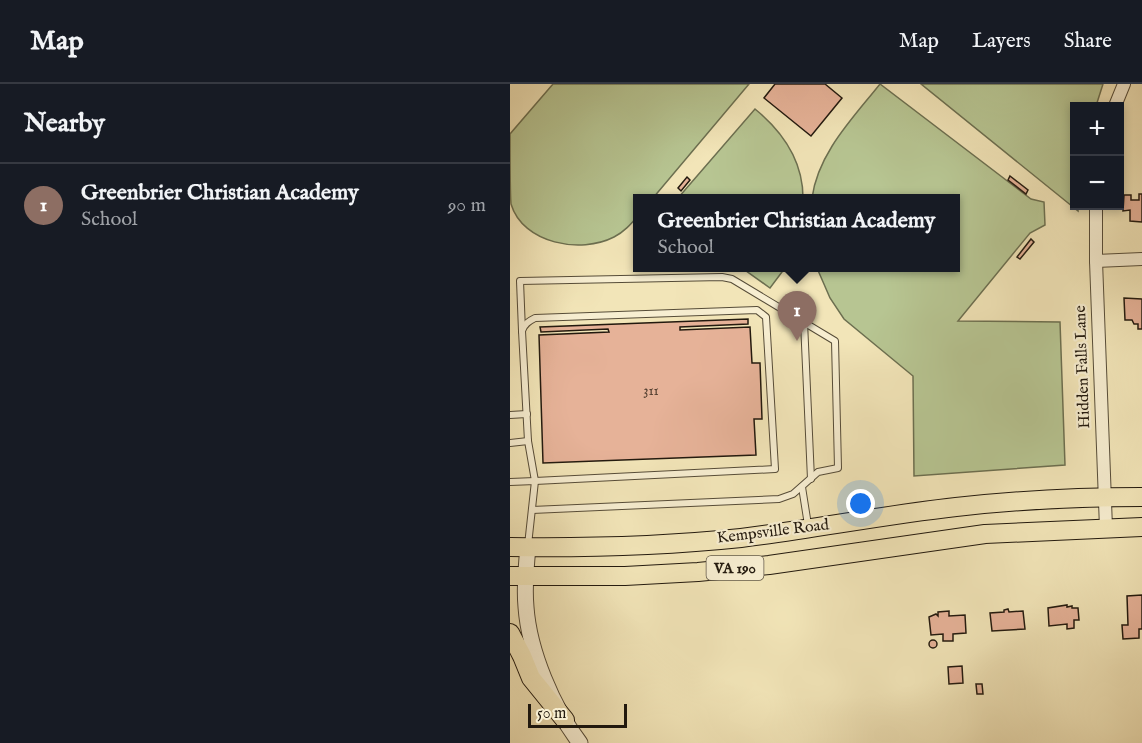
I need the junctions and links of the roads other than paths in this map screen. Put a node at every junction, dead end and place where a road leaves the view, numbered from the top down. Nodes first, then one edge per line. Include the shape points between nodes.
1 (1124, 84) edge
2 (1117, 102) edge
3 (1096, 210) edge
4 (1142, 259) edge
5 (1096, 261) junction
6 (804, 322) junction
7 (522, 331) junction
8 (527, 414) junction
9 (510, 415) edge
10 (528, 441) junction
11 (510, 443) edge
12 (811, 479) junction
13 (535, 481) junction
14 (510, 482) edge
15 (802, 487) junction
16 (1105, 497) junction
17 (1142, 497) edge
18 (532, 510) junction
19 (1142, 527) edge
20 (1106, 528) junction
21 (809, 529) junction
22 (519, 547) edge
23 (517, 576) edge
24 (510, 633) edge
25 (565, 720) junction
26 (578, 741) edge

1 - 2 street
3 - 5 street, Hidden Falls Lane
4 - 5 street
5 - 16 street, Hidden Falls Lane
6 - 7 lane via 732,279 722,277 519,281
6 - 12 lane
6 - 12 lane via 835,341 838,468 818,472
7 - 8 lane
7 - 13 lane via 535,318 757,310 766,317 775,469
8 - 9 lane
8 - 10 lane
10 - 11 lane
10 - 13 lane
12 - 15 lane
13 - 14 lane
13 - 18 lane
15 - 18 lane via 779,499
15 - 21 lane
16 - 17 main road, Kempsville Road / VA 190
16 - 20 street, Hidden Falls Lane
16 - 21 main road, Kempsville Road / VA 190 via 958,507
18 - 22 lane
19 - 20 main road, Kempsville Road / VA 190
20 - 23 main road, Kempsville Road / VA 190 via 976,535 698,572
21 - 22 main road, Kempsville Road / VA 190 via 684,543
22 - 23 street
23 - 25 street via 531,636
24 - 25 main road via 531,678
25 - 26 street

